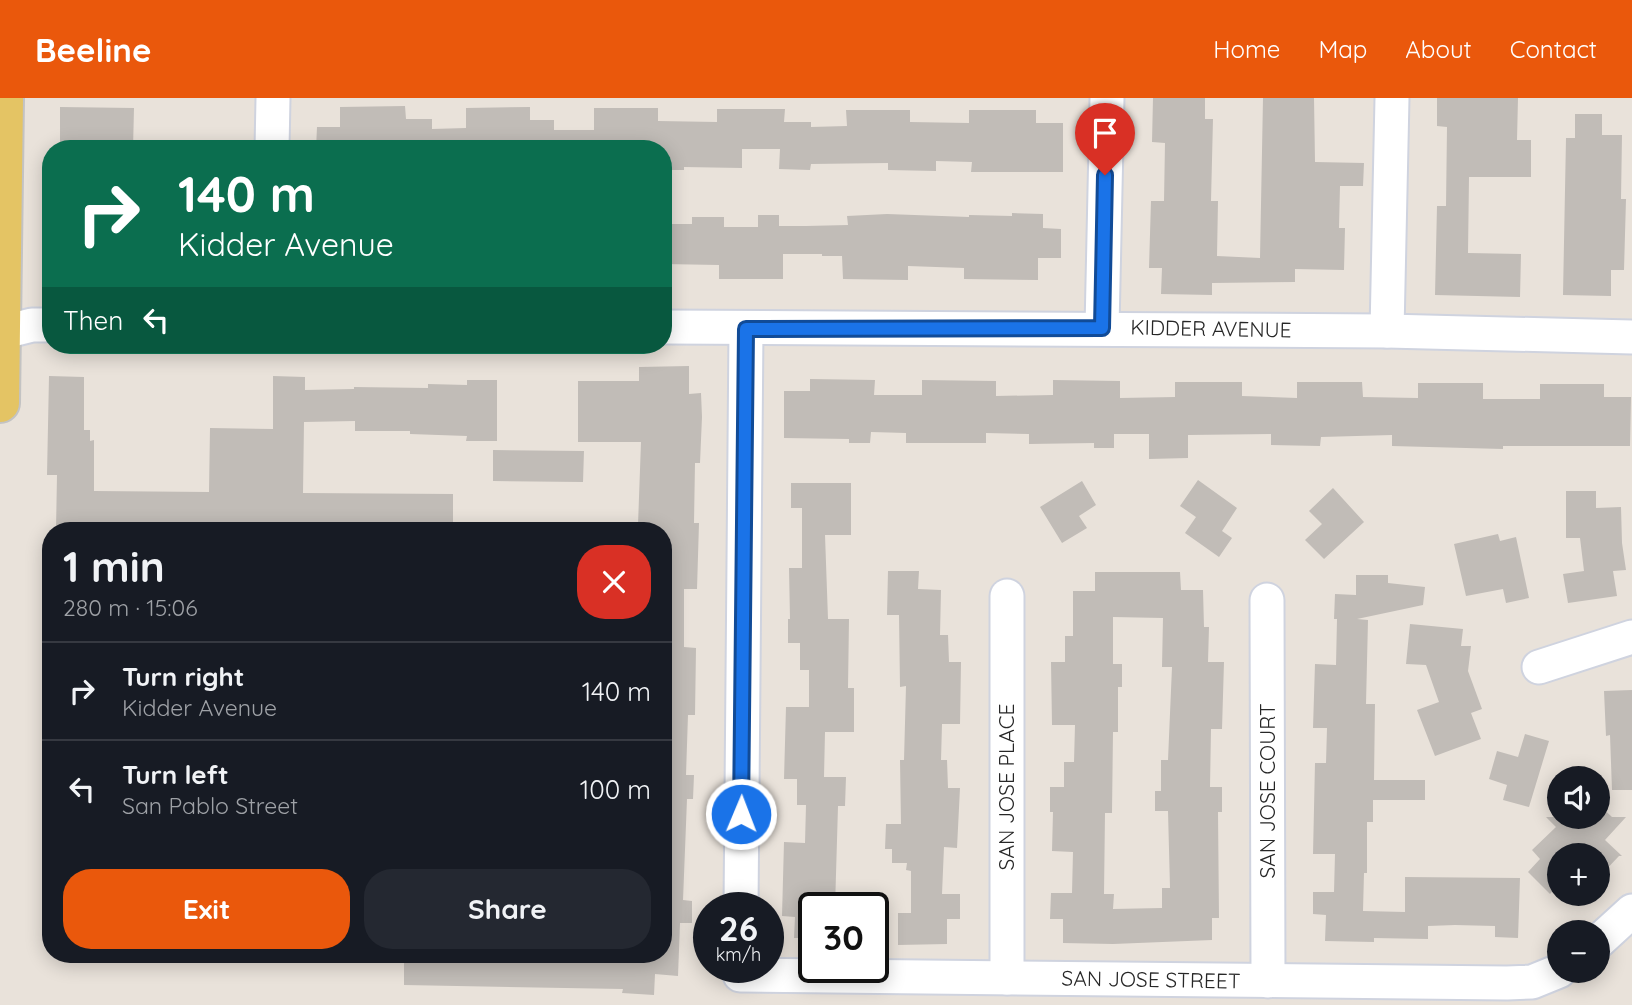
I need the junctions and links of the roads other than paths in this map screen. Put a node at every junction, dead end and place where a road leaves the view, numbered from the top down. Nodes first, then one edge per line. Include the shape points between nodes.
1 (4, 98) edge
2 (273, 98) edge
3 (1107, 98) edge
4 (1392, 98) edge
5 (272, 140) edge
6 (1, 185) edge
7 (42, 325) edge
8 (672, 327) edge
9 (1102, 328) junction
10 (746, 329) junction
11 (1387, 331) junction
12 (1, 333) edge
13 (1632, 337) edge
14 (0, 403) edge
15 (1007, 596) dead end
16 (1267, 600) dead end
17 (1632, 637) edge
18 (1539, 667) dead end
19 (741, 892) edge
20 (1632, 911) edge
21 (1610, 931) edge
22 (784, 972) edge
23 (1547, 976) edge
24 (1007, 978) junction
25 (1268, 981) junction

1 - 6 main road
2 - 5 street
3 - 9 street
4 - 11 street
6 - 12 main road
7 - 12 street
8 - 10 street, KIDDER AVENUE
9 - 10 street, KIDDER AVENUE
9 - 11 street, KIDDER AVENUE
10 - 19 street
11 - 13 street, KIDDER AVENUE
12 - 14 main road
15 - 24 street, SAN JOSE PLACE
16 - 25 street, SAN JOSE COURT
17 - 18 street
20 - 21 street
22 - 24 street, SAN JOSE STREET
23 - 25 street, SAN JOSE STREET via 1507,983
24 - 25 street, SAN JOSE STREET

